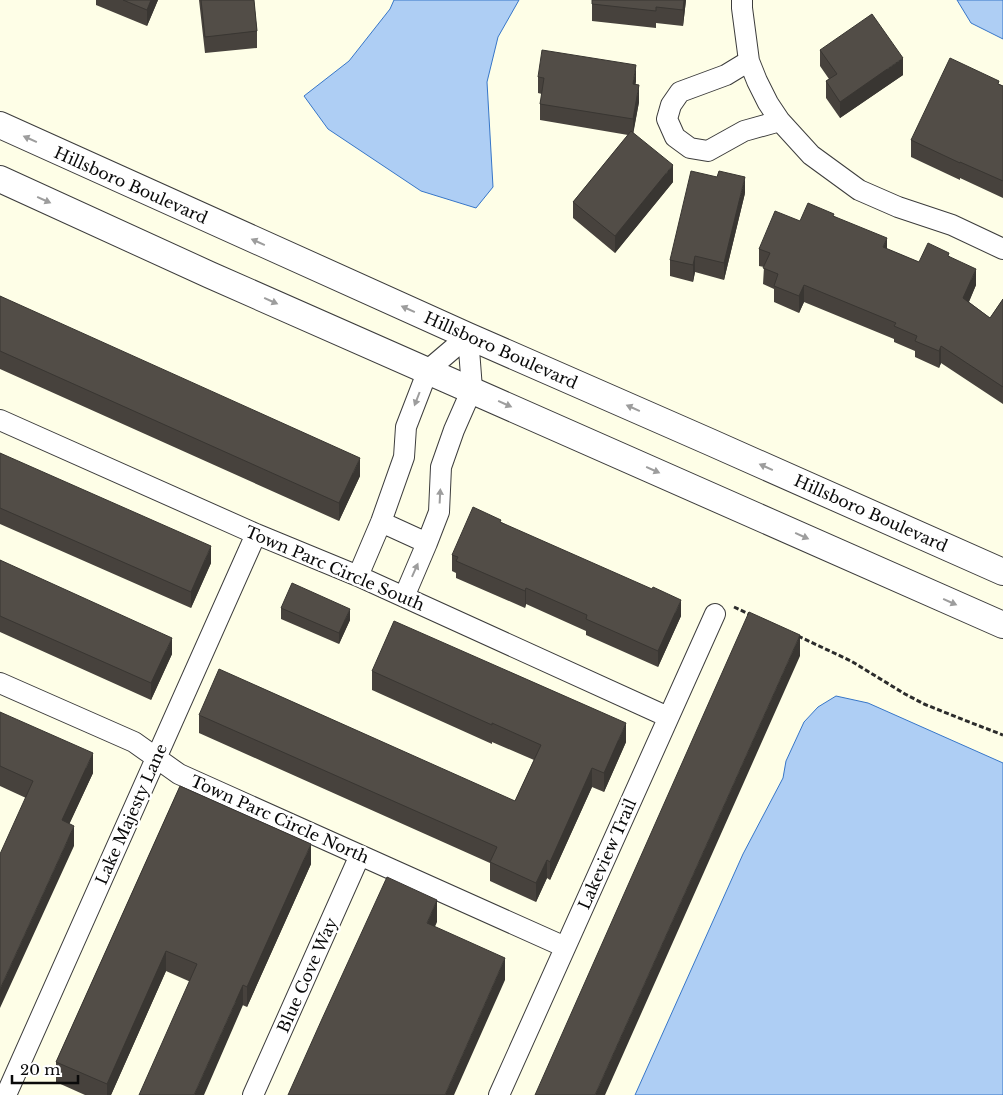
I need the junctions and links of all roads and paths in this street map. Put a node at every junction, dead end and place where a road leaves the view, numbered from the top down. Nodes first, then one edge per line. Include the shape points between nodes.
1 (742, 0) edge
2 (749, 61) junction
3 (780, 122) junction
4 (0, 125) edge
5 (0, 180) edge
6 (1003, 249) edge
7 (468, 336) junction
8 (428, 370) junction
9 (472, 389) junction
10 (0, 420) edge
11 (381, 522) junction
12 (256, 534) junction
13 (427, 543) junction
14 (1003, 572) edge
15 (358, 576) junction
16 (404, 597) junction
17 (715, 614) joint
18 (760, 618) edge
19 (1003, 625) edge
20 (796, 635) edge
21 (0, 683) edge
22 (668, 717) junction
23 (1003, 735) edge
24 (156, 758) junction
25 (360, 855) junction
26 (565, 947) junction
27 (9, 1094) edge
28 (253, 1095) edge
29 (499, 1095) edge

1 - 2 street
2 - 3 street
2 - 3 street via 726,75 680,92 667,119 675,137 690,148 708,151 744,131
3 - 6 street via 811,155 859,190 952,225
7 -> 4 street, Hillsboro Boulevard
5 -> 8 street
7 - 8 street
7 - 9 street
14 -> 7 street, Hillsboro Boulevard
8 - 9 street
8 -> 11 street via 406,427 404,457
13 -> 9 street via 439,512 442,467
9 -> 19 street
10 - 12 street, Town Parc Circle South
11 - 13 street
11 - 15 street
12 - 15 street, Town Parc Circle South
12 - 24 street, Lake Majesty Lane
16 -> 13 street
15 - 16 street, Town Parc Circle South
16 - 22 street, Town Parc Circle South
17 - 18 path via 724,602
17 - 22 street, Lakeview Trail
20 - 23 path via 851,661 924,704
21 - 24 street, Town Parc Circle North via 134,742
22 - 26 street, Lakeview Trail
24 - 25 street, Town Parc Circle North via 179,774
24 - 27 street, Lake Majesty Lane
25 - 26 street, Town Parc Circle North
25 - 28 street, Blue Cove Way
26 - 29 street, Lakeview Trail

